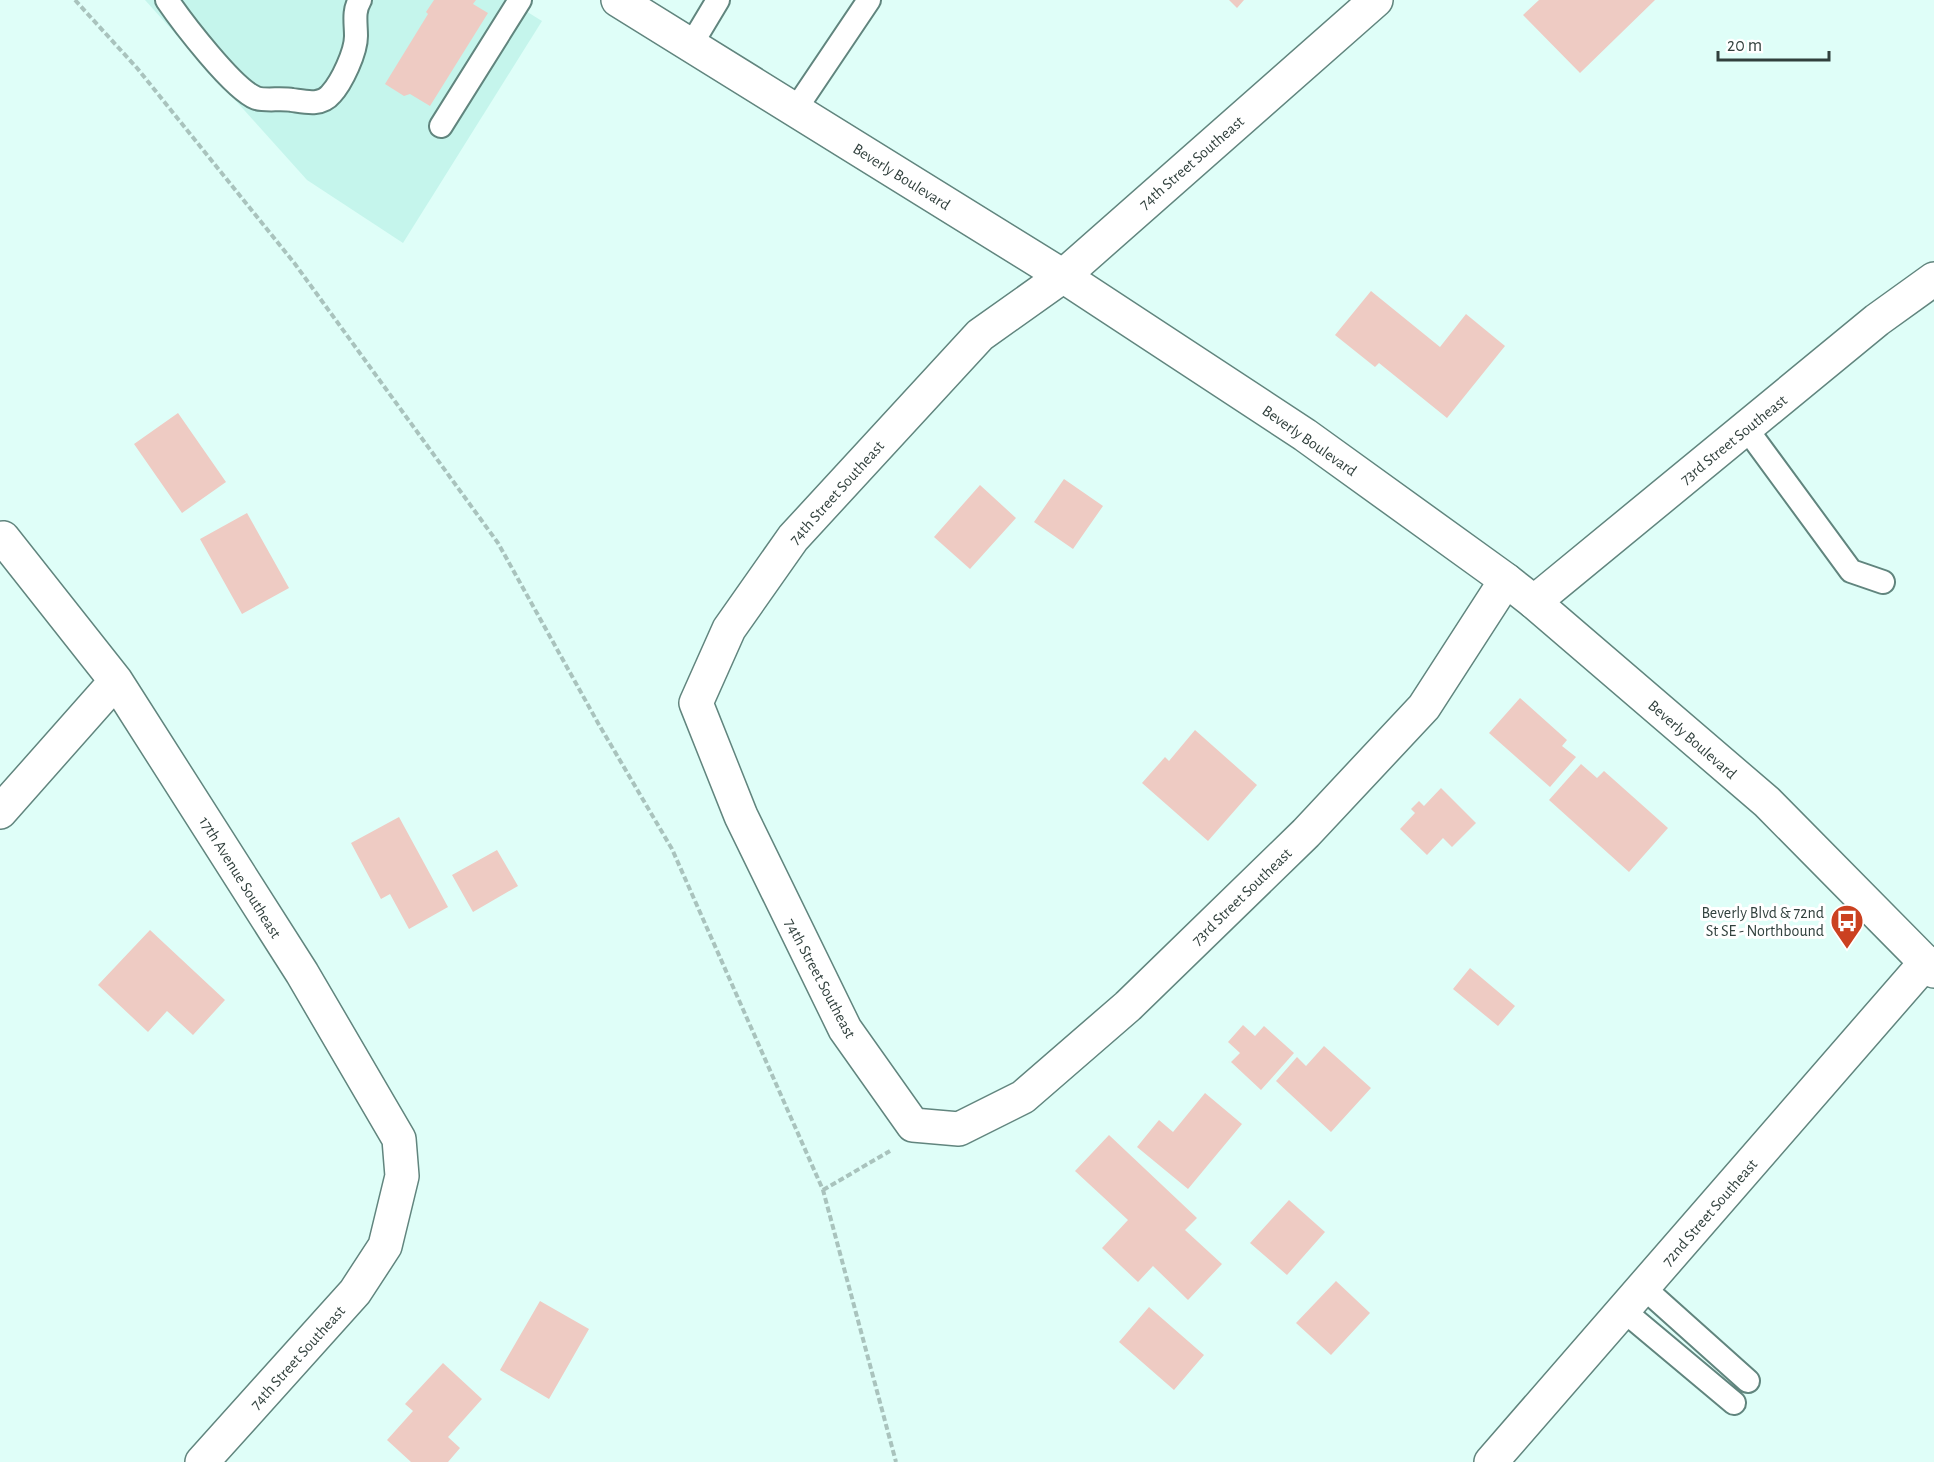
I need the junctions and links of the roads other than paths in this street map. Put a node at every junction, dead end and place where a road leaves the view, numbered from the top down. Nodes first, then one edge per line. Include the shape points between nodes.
1 (167, 0) edge
2 (360, 0) edge
3 (520, 0) edge
4 (618, 0) edge
5 (718, 0) edge
6 (869, 0) edge
7 (1376, 0) edge
8 (691, 45) junction
9 (795, 110) junction
10 (441, 126) dead end
11 (1063, 276) junction
12 (1934, 279) edge
13 (1746, 428) junction
14 (3, 538) dead end
15 (1506, 580) junction
16 (1883, 582) dead end
17 (1534, 602) junction
18 (116, 681) junction
19 (0, 812) edge
20 (1930, 966) edge
21 (913, 1125) joint
22 (385, 1246) joint
23 (1633, 1299) junction
24 (1748, 1381) dead end
25 (1734, 1403) dead end
26 (202, 1462) edge
27 (1491, 1462) edge

1 - 2 lane via 235,84 257,98 311,102 332,94 349,63
3 - 10 lane
4 - 8 street, Beverly Boulevard
5 - 8 lane
6 - 9 lane
7 - 11 street, 74th Street Southeast
8 - 9 street, Beverly Boulevard
9 - 11 street, Beverly Boulevard
11 - 15 street, Beverly Boulevard via 1305,435
11 - 21 street, 74th Street Southeast via 980,335 792,538 729,629 696,703 741,816 845,1029
12 - 13 street, 73rd Street Southeast via 1877,320
13 - 16 lane via 1851,571
13 - 17 street, 73rd Street Southeast
14 - 18 street, 17th Avenue Southeast
15 - 17 street, Beverly Boulevard
15 - 21 street, 73rd Street Southeast via 1424,707 1306,833 1128,1006 1023,1097 959,1129
17 - 20 street, Beverly Boulevard via 1767,802
18 - 19 street
18 - 22 street, 17th Avenue Southeast via 302,973 399,1139 402,1176
20 - 23 street, 72nd Street Southeast
22 - 26 street, 74th Street Southeast via 355,1293
23 - 24 lane
23 - 25 lane
23 - 27 street, 72nd Street Southeast

